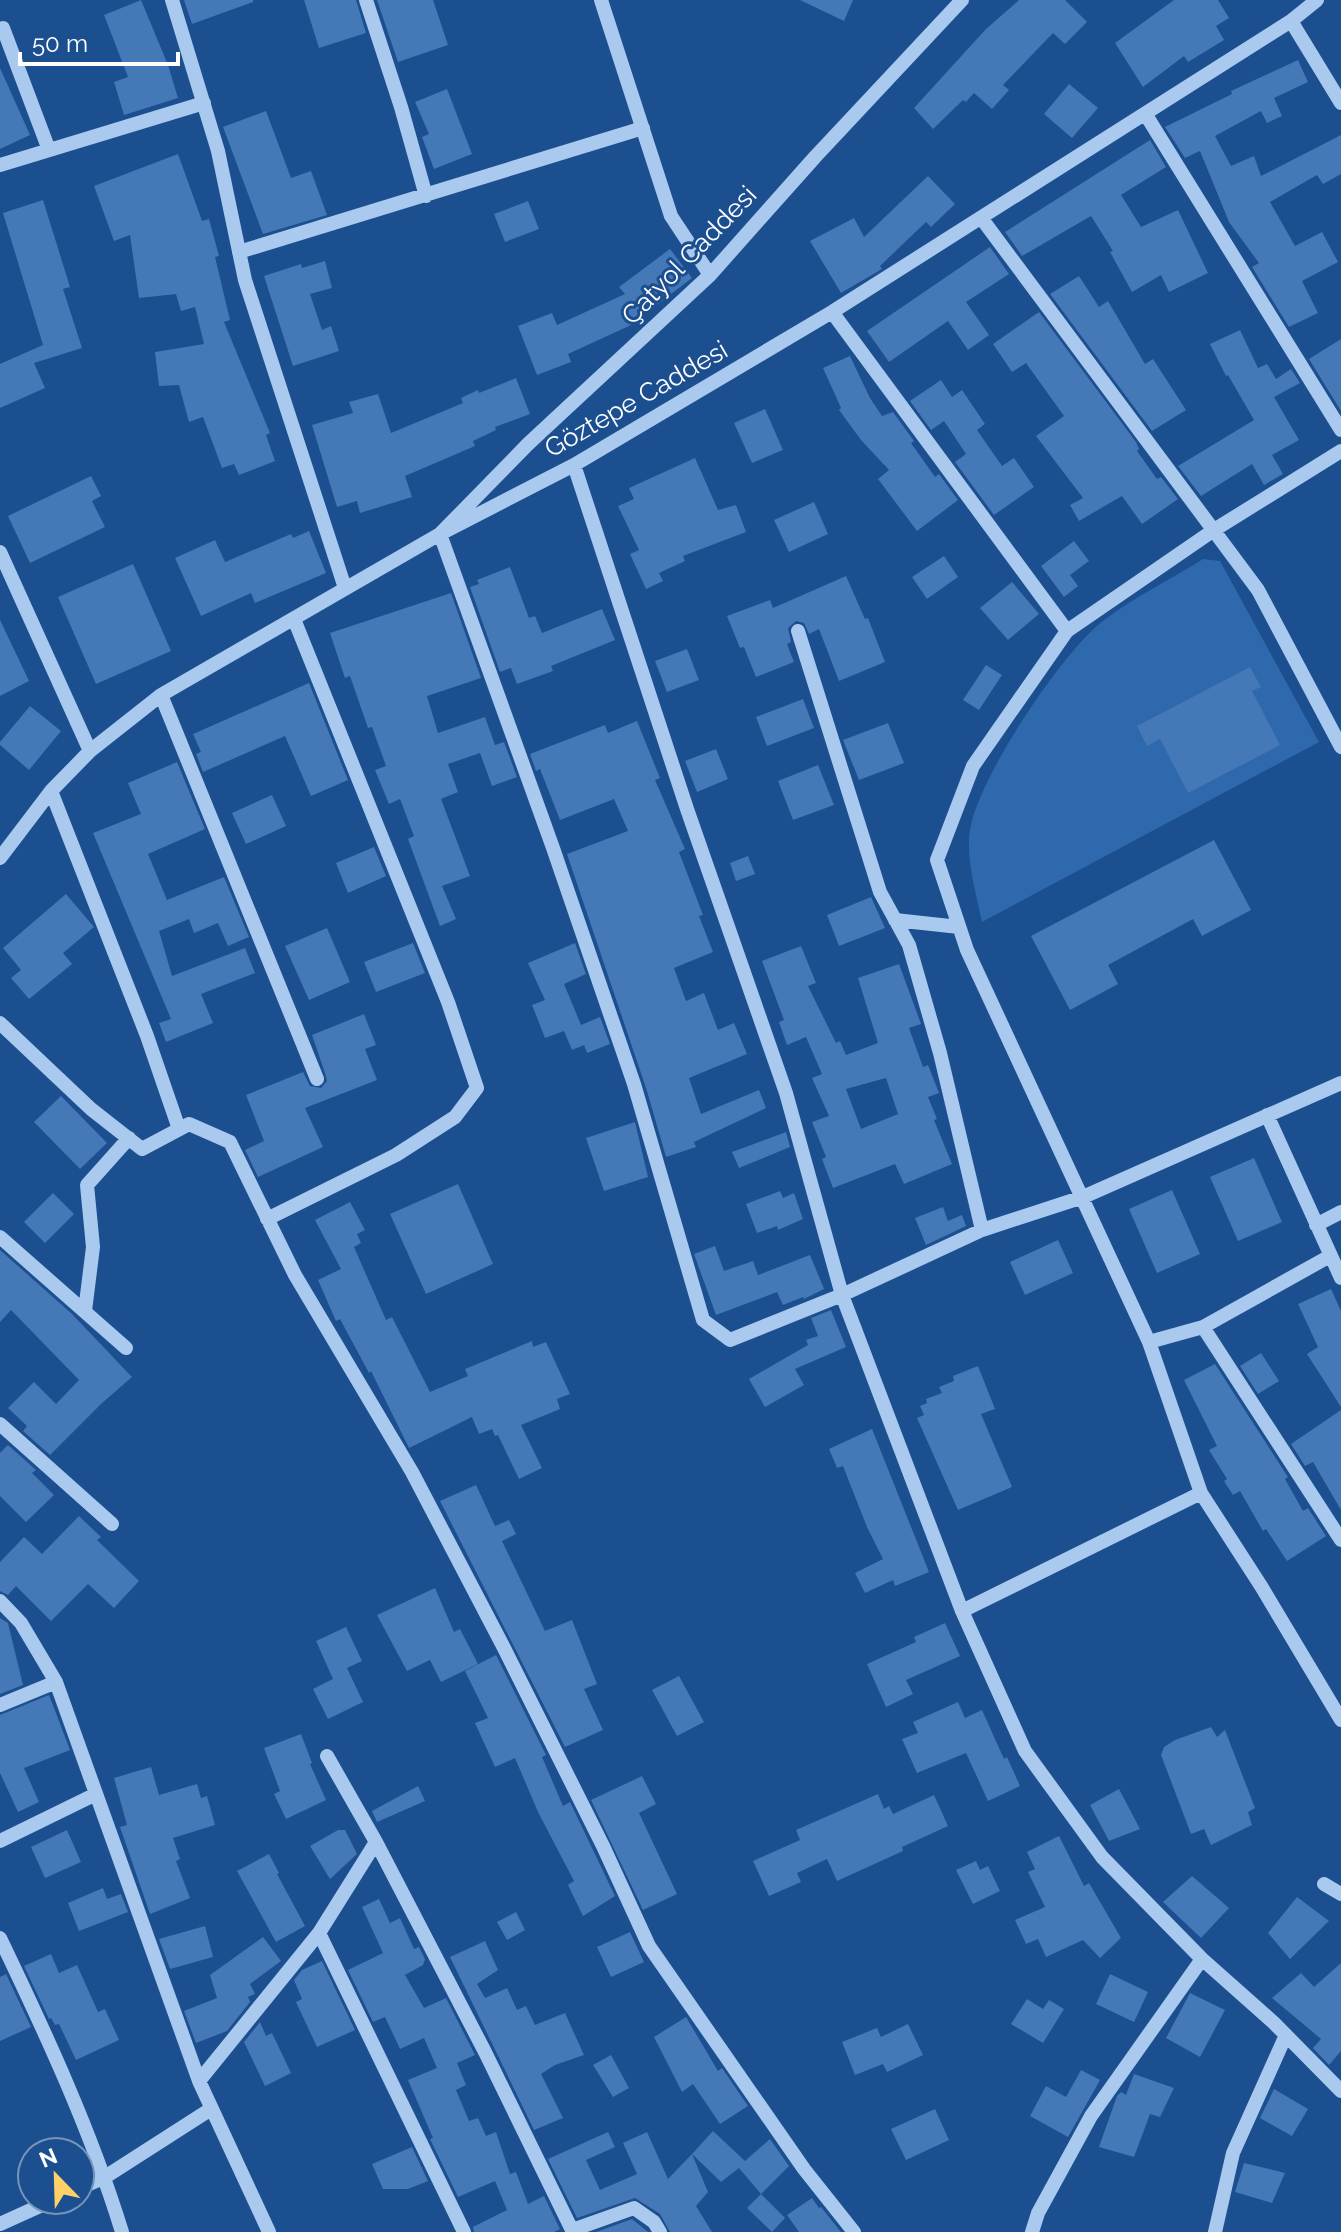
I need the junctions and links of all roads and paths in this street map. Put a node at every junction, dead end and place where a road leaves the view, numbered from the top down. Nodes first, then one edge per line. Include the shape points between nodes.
1 (172, 0) edge
2 (366, 0) edge
3 (601, 0) edge
4 (962, 0) edge
5 (1317, 0) edge
6 (1291, 21) junction
7 (3, 28) dead end
8 (204, 103) junction
9 (1341, 103) edge
10 (1146, 115) junction
11 (643, 128) junction
12 (49, 150) junction
13 (0, 165) edge
14 (426, 196) junction
15 (982, 219) junction
16 (239, 252) junction
17 (710, 275) junction
18 (832, 312) junction
19 (1341, 430) edge
20 (1341, 451) edge
21 (574, 465) junction
22 (1214, 530) junction
23 (440, 534) junction
24 (1, 555) edge
25 (345, 588) junction
26 (294, 619) junction
27 (798, 631) dead end
28 (1067, 631) junction
29 (161, 695) junction
30 (1341, 747) edge
31 (90, 751) junction
32 (51, 791) junction
33 (0, 858) edge
34 (895, 920) junction
35 (959, 927) junction
36 (0, 1023) edge
37 (317, 1079) dead end
38 (1341, 1083) edge
39 (1267, 1115) junction
40 (179, 1129) junction
41 (129, 1138) junction
42 (1083, 1197) junction
43 (1341, 1212) edge
44 (267, 1219) junction
45 (1316, 1225) junction
46 (982, 1230) junction
47 (0, 1237) edge
48 (1330, 1256) junction
49 (1341, 1278) edge
50 (842, 1295) junction
51 (85, 1311) junction
52 (1203, 1327) junction
53 (1149, 1342) junction
54 (126, 1348) dead end
55 (0, 1424) edge
56 (1201, 1493) junction
57 (112, 1524) dead end
58 (1341, 1540) edge
59 (0, 1601) edge
60 (962, 1611) junction
61 (56, 1682) junction
62 (0, 1705) edge
63 (1341, 1720) edge
64 (327, 1756) dead end
65 (94, 1795) junction
66 (0, 1841) edge
67 (376, 1842) junction
68 (1324, 1884) dead end
69 (1341, 1894) edge
70 (319, 1933) junction
71 (0, 1938) edge
72 (1202, 1959) junction
73 (1286, 2035) junction
74 (199, 2081) junction
75 (1341, 2091) edge
76 (211, 2109) junction
77 (105, 2177) junction
78 (96, 2181) edge
79 (570, 2231) edge
80 (122, 2232) edge
81 (269, 2232) edge
82 (464, 2232) edge
83 (660, 2232) edge
84 (854, 2232) edge
85 (1032, 2232) edge
86 (1215, 2232) edge

1 - 8 street
2 - 14 street
3 - 11 street
4 - 17 street, Çatyol Caddesi
5 - 6 street, Göztepe Caddesi
6 - 9 street
6 - 10 street, Göztepe Caddesi
7 - 12 street
8 - 12 street
8 - 16 street
10 - 15 street, Göztepe Caddesi
10 - 19 street
11 - 14 street
11 - 17 street via 671,216
12 - 13 street
14 - 16 street
15 - 18 street, Göztepe Caddesi
15 - 22 street
16 - 25 street
17 - 23 street, Çatyol Caddesi via 528,444
18 - 21 street, Göztepe Caddesi
18 - 28 street
20 - 22 street
21 - 23 street, Göztepe Caddesi
21 - 50 street via 786,1093
22 - 28 street
22 - 30 street via 1258,590
23 - 25 street, Göztepe Caddesi
23 - 50 street via 634,1084 703,1320 730,1340
24 - 31 street
25 - 26 street, Göztepe Caddesi
26 - 29 street, Göztepe Caddesi
26 - 44 street via 448,1002 477,1088 455,1117 396,1155
27 - 34 street via 880,892
28 - 35 street via 973,766 937,860
29 - 31 street, Göztepe Caddesi
29 - 37 street
31 - 32 street, Göztepe Caddesi
32 - 33 street, Göztepe Caddesi
32 - 40 street
34 - 35 street
34 - 46 street via 909,945 940,1053
35 - 42 street
36 - 41 street
38 - 39 street
39 - 42 street
39 - 45 street
40 - 41 street via 142,1149
40 - 44 street via 189,1124 230,1142
41 - 51 street via 87,1185 93,1247
42 - 46 street
42 - 53 street
43 - 45 street
44 - 84 street via 412,1472 649,1946
45 - 48 street
46 - 50 street
47 - 51 street
48 - 49 street
48 - 52 street
50 - 60 street
51 - 54 street
52 - 53 street
52 - 58 street
53 - 56 street
55 - 57 street
56 - 60 street
56 - 63 street
59 - 61 street via 21,1623
60 - 72 street via 1025,1751 1102,1857
61 - 62 street
61 - 65 street
64 - 67 street
65 - 66 street
65 - 74 street
67 - 70 street
67 - 79 street
68 - 69 street
70 - 74 street
70 - 82 street
71 - 77 street
72 - 73 street
72 - 85 street via 1091,2116
73 - 75 street
73 - 86 street via 1233,2153
74 - 76 street
76 - 77 street
76 - 81 street
77 - 78 street
77 - 80 street
79 - 83 street via 634,2208

